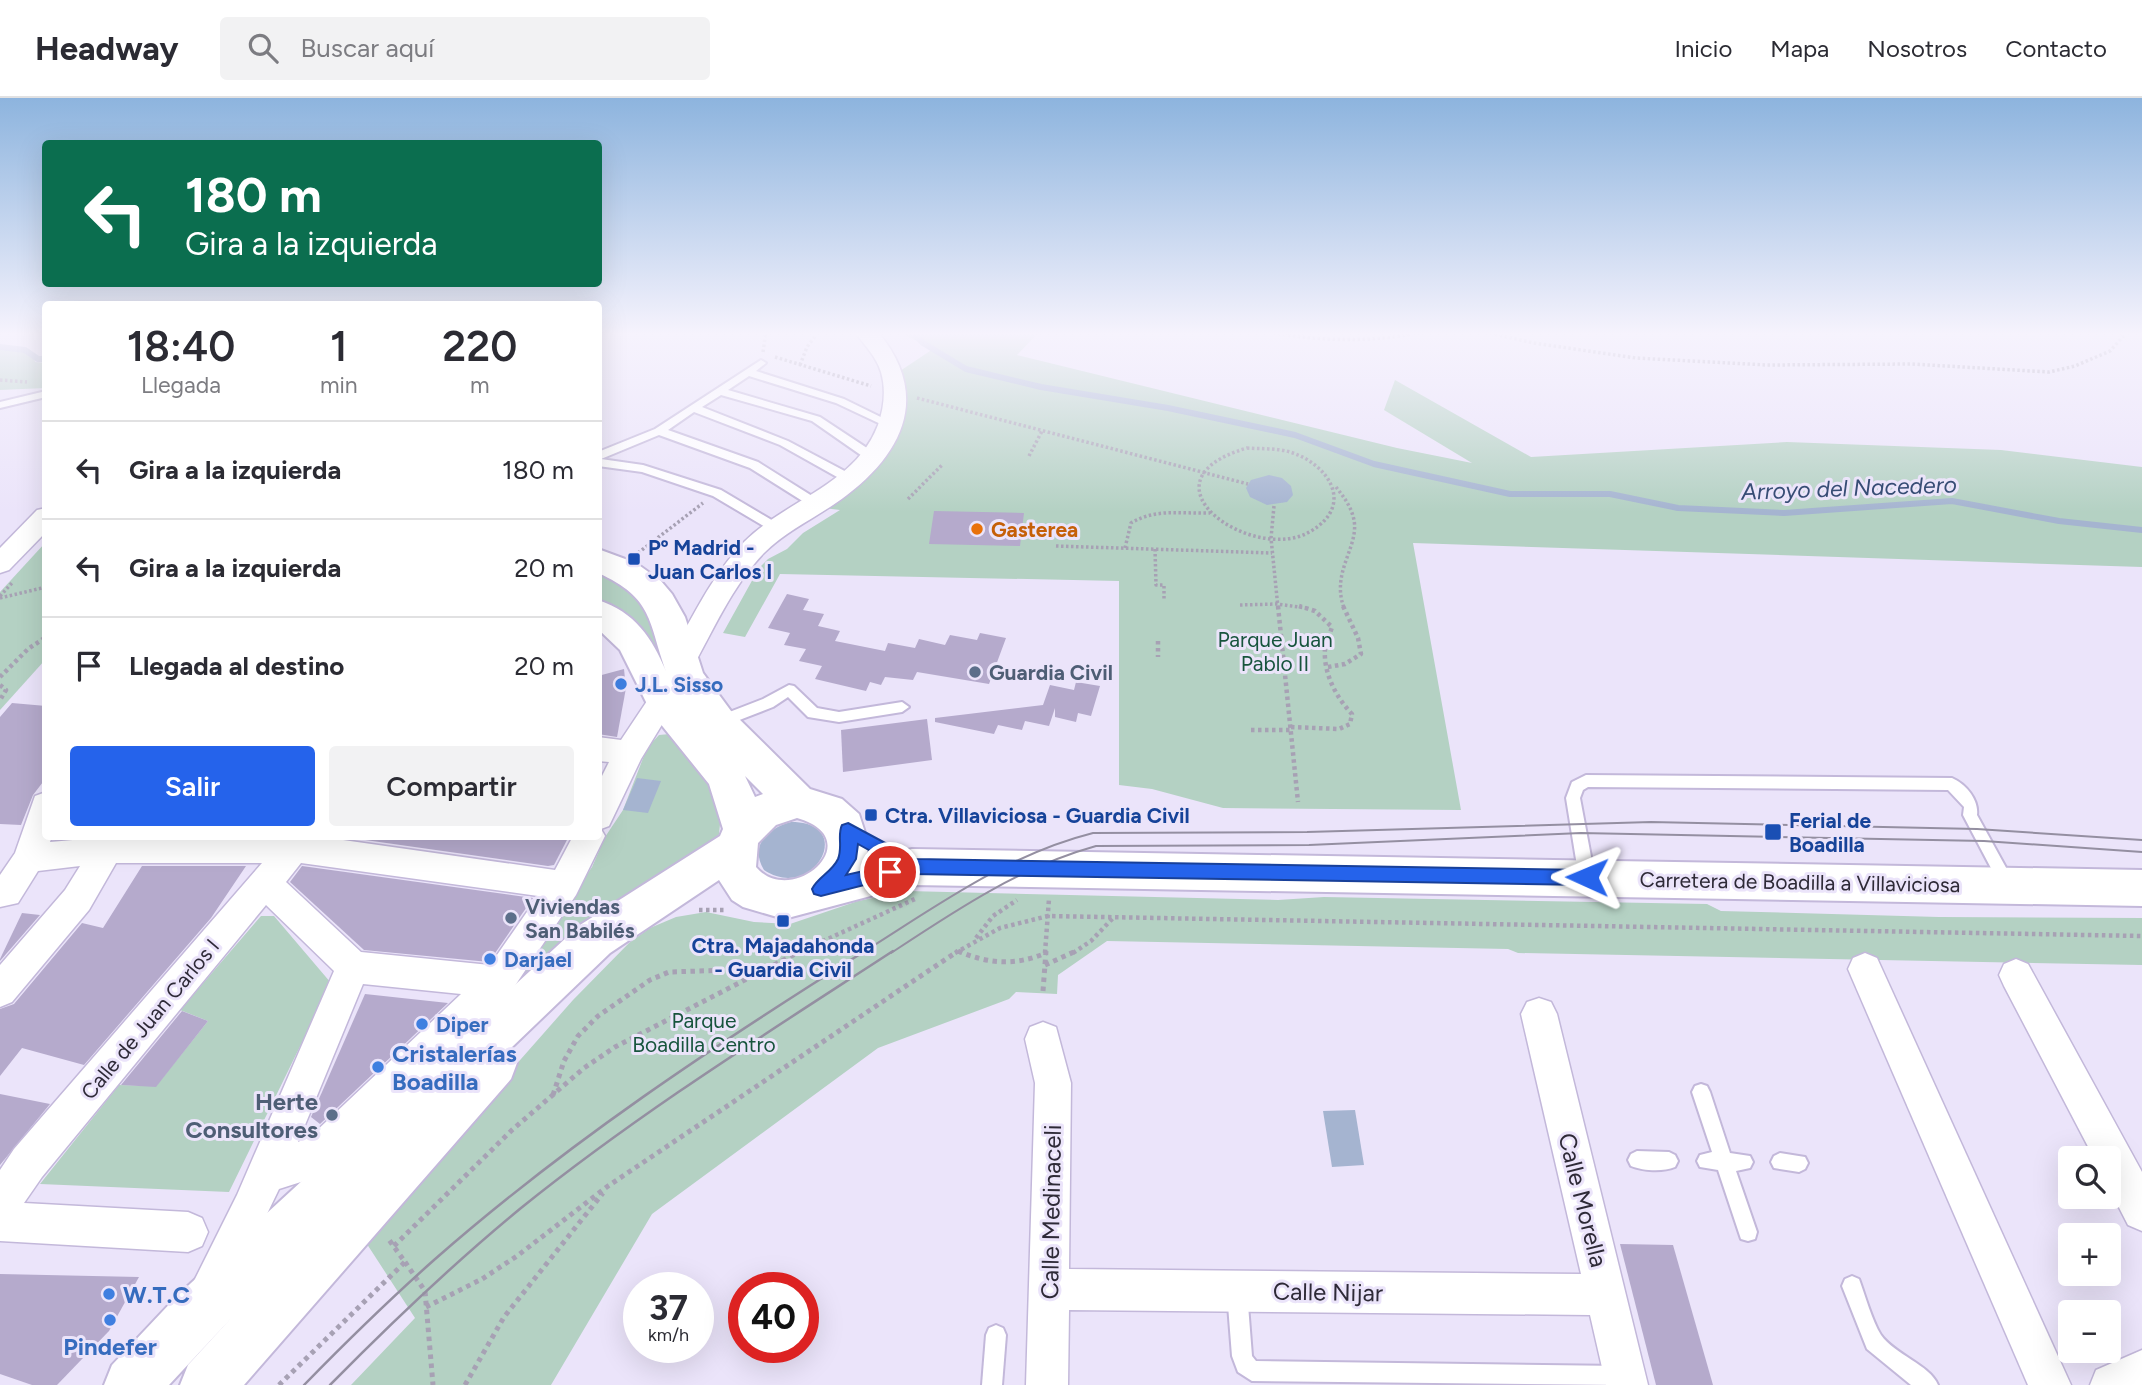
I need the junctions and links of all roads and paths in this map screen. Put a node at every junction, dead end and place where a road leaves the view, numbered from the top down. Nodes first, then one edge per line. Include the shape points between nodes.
1 (718, 392) edge
2 (724, 392) edge
3 (812, 392) edge
4 (891, 392) edge
5 (897, 394) junction
6 (42, 395) edge
7 (0, 405) edge
8 (693, 408) junction
9 (891, 425) junction
10 (659, 431) junction
11 (1042, 431) junction
12 (602, 454) edge
13 (1029, 456) dead end
14 (872, 457) junction
15 (602, 463) edge
16 (943, 464) dead end
17 (1203, 473) junction
18 (850, 479) junction
19 (1248, 484) dead end
20 (1335, 485) junction
21 (908, 499) dead end
22 (816, 504) junction
23 (1274, 506) dead end
24 (1210, 513) junction
25 (42, 520) edge
26 (776, 528) junction
27 (1270, 538) junction
28 (1056, 546) dead end
29 (1125, 548) junction
30 (1155, 549) junction
31 (1272, 553) junction
32 (602, 562) edge
33 (0, 564) edge
34 (42, 588) edge
35 (0, 598) edge
36 (1164, 599) dead end
37 (719, 600) junction
38 (1240, 605) dead end
39 (1278, 605) junction
40 (602, 615) edge
41 (669, 615) junction
42 (42, 640) edge
43 (1158, 641) dead end
44 (1158, 657) dead end
45 (681, 663) junction
46 (1328, 667) junction
47 (1252, 669) dead end
48 (1284, 670) junction
49 (0, 677) edge
50 (0, 685) edge
51 (0, 700) edge
52 (663, 700) junction
53 (902, 707) dead end
54 (717, 722) junction
55 (1291, 729) junction
56 (1251, 730) dead end
57 (602, 750) edge
58 (629, 753) junction
59 (797, 802) junction
60 (1298, 802) dead end
61 (602, 809) edge
62 (42, 817) edge
63 (848, 830) junction
64 (587, 840) edge
65 (299, 843) edge
66 (107, 850) junction
67 (29, 858) junction
68 (738, 868) junction
69 (1587, 877) junction
70 (265, 883) junction
71 (914, 883) junction
72 (564, 885) junction
73 (2010, 887) junction
74 (1049, 888) dead end
75 (2142, 888) edge
76 (821, 889) junction
77 (0, 893) edge
78 (1023, 897) dead end
79 (673, 904) junction
80 (1048, 916) junction
81 (1114, 918) junction
82 (2142, 936) edge
83 (595, 939) junction
84 (974, 940) junction
85 (958, 951) junction
86 (1045, 953) junction
87 (1045, 965) junction
88 (352, 968) junction
89 (762, 969) junction
90 (1865, 969) dead end
91 (2016, 975) dead end
92 (498, 982) junction
93 (0, 991) edge
94 (1043, 991) dead end
95 (1539, 1014) dead end
96 (1044, 1039) dead end
97 (1701, 1092) dead end
98 (552, 1097) junction
99 (1637, 1160) dead end
100 (1669, 1161) dead end
101 (1715, 1161) junction
102 (1744, 1162) dead end
103 (265, 1173) junction
104 (608, 1186) junction
105 (0, 1204) edge
106 (2142, 1211) edge
107 (376, 1215) junction
108 (0, 1221) edge
109 (188, 1232) dead end
110 (1748, 1232) dead end
111 (253, 1238) junction
112 (394, 1246) junction
113 (405, 1262) junction
114 (1852, 1286) dead end
115 (1050, 1289) junction
116 (1237, 1291) junction
117 (1606, 1295) junction
118 (426, 1307) junction
119 (996, 1335) dead end
120 (2142, 1371) edge
121 (1626, 1381) edge
122 (132, 1385) edge
123 (208, 1385) edge
124 (279, 1385) edge
125 (433, 1385) edge
126 (465, 1385) edge
127 (992, 1385) edge
128 (1047, 1385) edge
129 (1928, 1385) edge
130 (2050, 1385) edge
131 (2111, 1385) edge

1 - 8 lane
2 - 14 lane via 816,419
3 - 9 lane
4 - 5 path
5 - 9 street
5 - 11 path
6 - 7 lane
8 - 10 lane
8 - 18 lane via 785,443
9 - 14 street
10 - 12 lane
10 - 22 lane via 754,465
11 - 13 path
11 - 17 path
14 - 18 street
15 - 26 lane via 643,469 717,493
16 - 21 path
17 - 19 path
17 - 20 path via 1233,452 1262,447 1313,462
17 - 24 path via 1199,493
18 - 22 street
20 - 27 path via 1335,508 1319,527
20 - 46 path via 1349,501 1357,523 1340,592 1361,654
22 - 26 street
23 - 27 path
24 - 27 path via 1236,530
24 - 29 path via 1143,514 1131,523
25 - 33 street
26 - 37 street via 733,573
27 - 31 path
28 - 29 path
29 - 30 path
30 - 31 path
30 - 36 path via 1156,585 1164,585
31 - 39 path
32 - 41 street via 646,585
34 - 35 path
37 - 41 street via 695,612
37 - 45 street
38 - 39 path
39 - 46 path via 1315,610 1330,622 1324,645
39 - 48 path
40 - 52 street via 636,641
41 - 45 street
42 - 49 path
43 - 44 path
45 - 54 street
46 - 55 path via 1335,694 1352,714 1350,724 1339,729
47 - 48 path
48 - 55 path
50 - 51 path via 6,690
52 - 58 street
52 - 68 street via 733,788
53 - 54 lane via 839,717 813,713 789,690
54 - 59 street
55 - 56 path
55 - 60 path
57 - 58 street
58 - 61 street
59 - 63 street via 830,809
59 - 68 street via 767,810
62 - 67 street
63 - 71 street, Carretera de Boadilla a Villaviciosa
63 - 76 street via 847,859
64 - 72 street
65 - 66 street
65 - 70 street, Calle de Juan Carlos I
65 - 72 street
66 - 67 street
66 - 93 street via 77,900
67 - 77 street via 6,893
68 - 76 street via 757,893 784,900
68 - 79 street
68 - 79 path
69 - 71 street, Carretera de Boadilla a Villaviciosa
69 - 73 street, Carretera de Boadilla a Villaviciosa
69 - 73 lane via 1573,798 1577,786 1586,781 1952,784 1971,805 1970,815
70 - 88 street
70 - 105 street, Calle de Juan Carlos I via 28,1163
71 - 76 street, Carretera de Boadilla a Villaviciosa
71 - 89 path
72 - 92 street
73 - 75 street, Carretera de Boadilla a Villaviciosa
74 - 80 path
78 - 84 path via 997,911
79 - 83 street
80 - 81 path
80 - 84 path via 1016,920
80 - 86 path
81 - 82 path
81 - 87 path via 1087,945
83 - 107 street
83 - 111 street
84 - 85 path
85 - 86 path via 1008,964 1028,962
85 - 104 path
86 - 87 path
87 - 94 path
88 - 92 street
88 - 103 street
89 - 98 path via 615,1047
89 - 98 path via 657,976 581,1030 568,1048
90 - 130 street
91 - 106 street
92 - 103 street via 324,1149 290,1167
95 - 117 street, Calle Morella via 1583,1159
96 - 115 street, Calle Medinaceli via 1053,1083
97 - 101 lane
98 - 112 path
99 - 100 lane
101 - 102 lane
101 - 110 lane
103 - 111 street
104 - 118 path via 517,1256
104 - 126 path via 504,1317
107 - 111 street via 334,1223 311,1246 291,1257 275,1256
107 - 112 path
107 - 123 street
108 - 109 street
111 - 122 street via 197,1314
112 - 113 path
113 - 118 path via 425,1291
113 - 124 path
114 - 129 lane via 1874,1342
115 - 116 street, Calle Nijar
115 - 128 street, Calle Medinaceli
116 - 117 street, Calle Nijar
116 - 121 lane via 1242,1356 1252,1371
117 - 121 street, Calle Morella
118 - 125 path
119 - 127 lane
120 - 131 street

